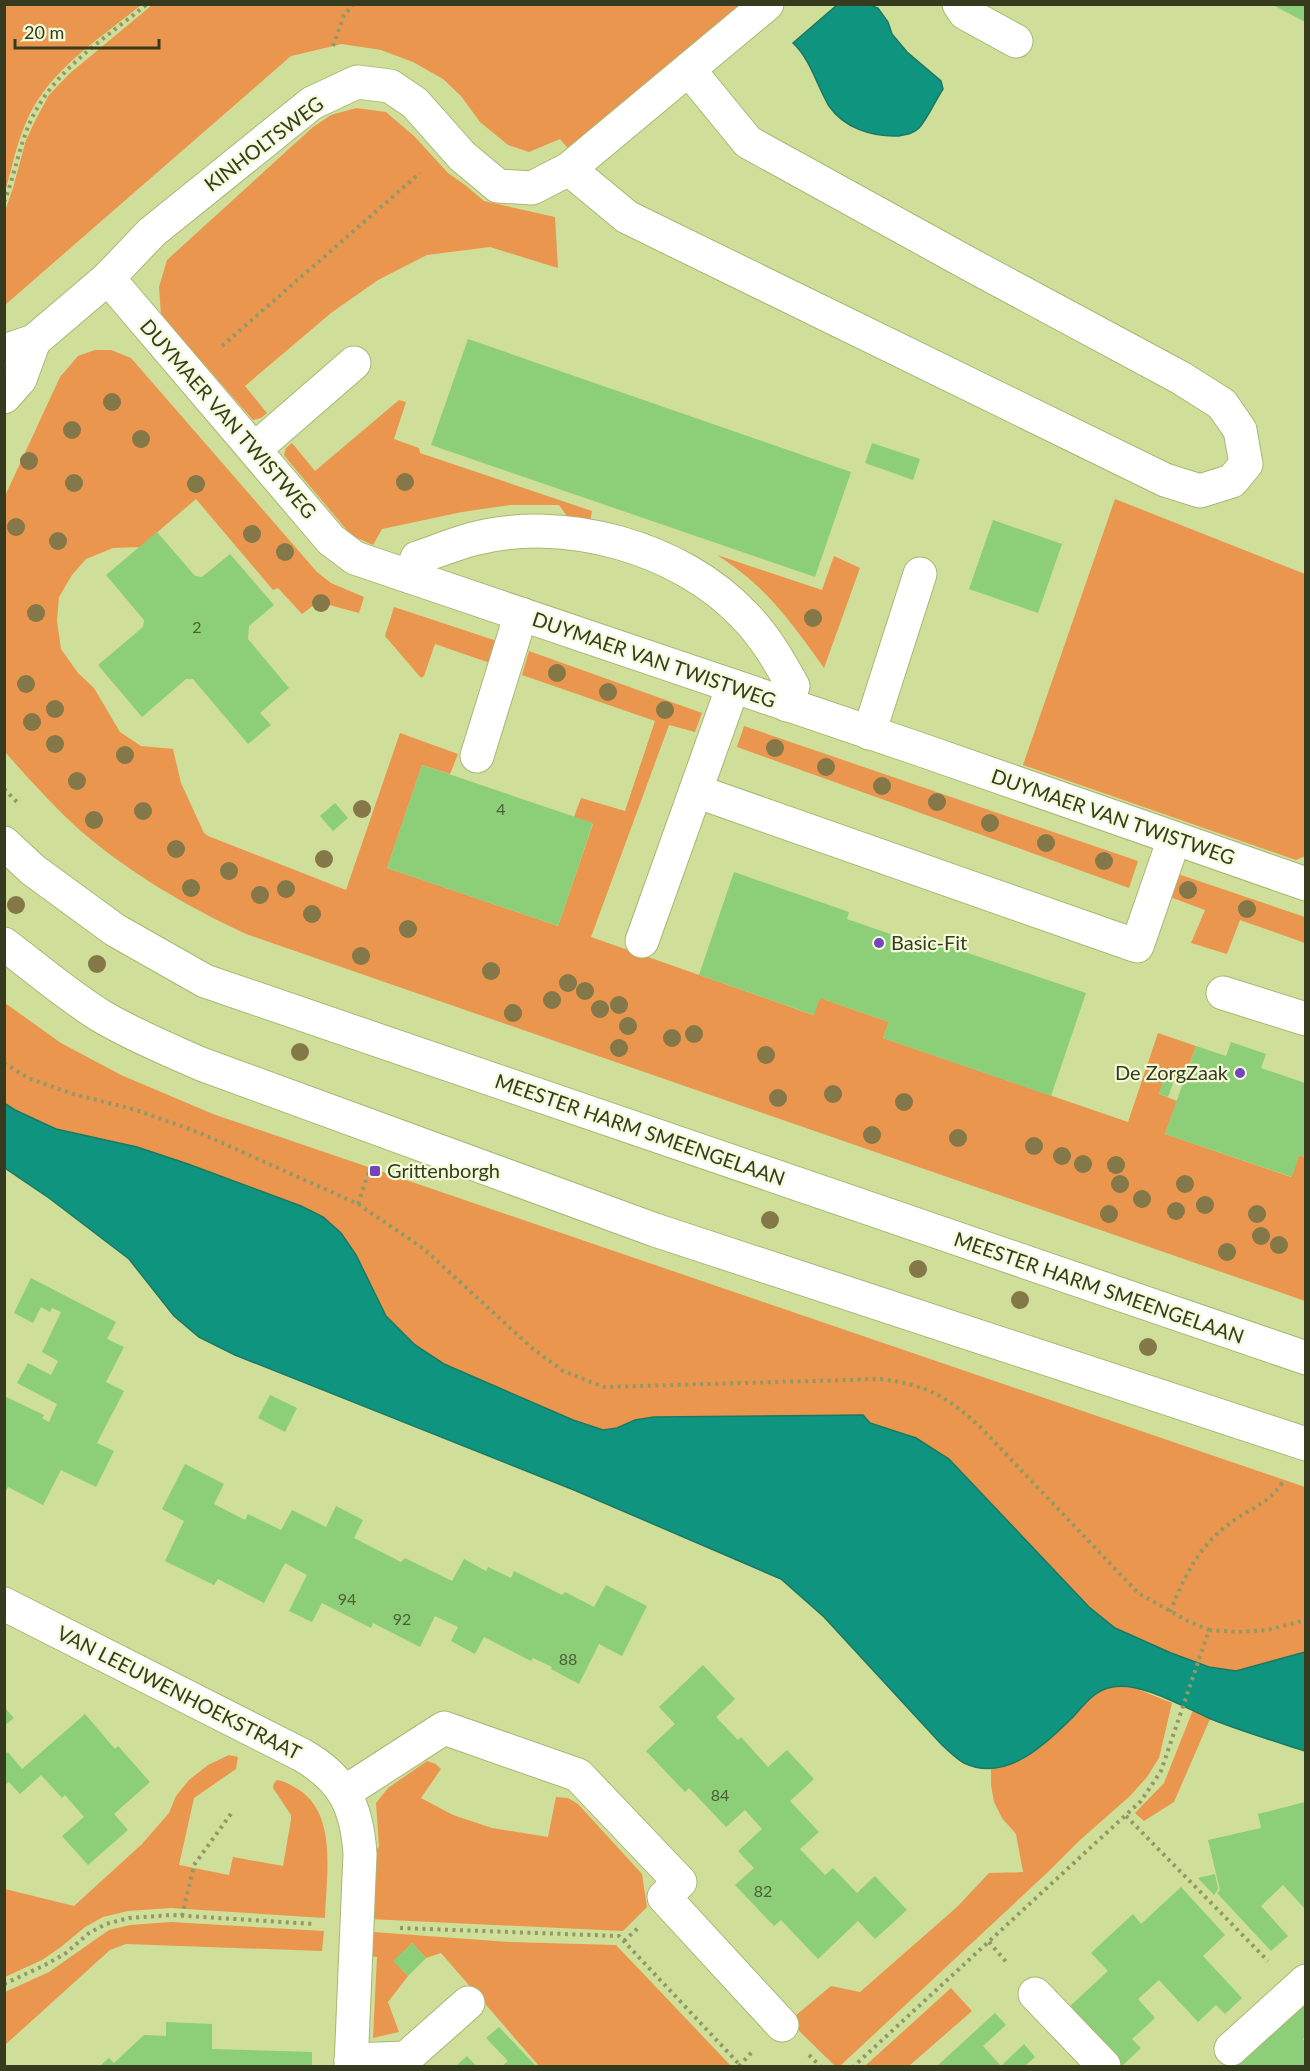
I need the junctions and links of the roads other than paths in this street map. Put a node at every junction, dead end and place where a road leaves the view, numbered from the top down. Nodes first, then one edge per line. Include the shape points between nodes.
1 (767, 4) edge
2 (959, 4) edge
3 (1016, 41) dead end
4 (689, 70) junction
5 (569, 169) junction
6 (108, 278) junction
7 (19, 346) edge
8 (354, 363) dead end
9 (4, 397) edge
10 (255, 449) junction
11 (920, 574) dead end
12 (411, 577) junction
13 (521, 614) junction
14 (733, 686) junction
15 (787, 705) junction
16 (869, 733) junction
17 (477, 756) dead end
18 (696, 790) junction
19 (1174, 839) junction
20 (4, 843) edge
21 (1305, 884) edge
22 (642, 941) dead end
23 (4, 944) edge
24 (1223, 993) dead end
25 (1305, 1019) edge
26 (1305, 1358) edge
27 (1302, 1442) edge
28 (4, 1604) edge
29 (345, 1792) junction
30 (1301, 1985) edge
31 (1035, 1994) dead end
32 (468, 2003) dead end
33 (782, 2025) dead end
34 (1231, 2049) dead end
35 (351, 2063) edge
36 (1104, 2067) edge

1 - 4 street, KINHOLTSWEG
2 - 3 street via 965,13
4 - 5 street, KINHOLTSWEG
4 - 5 street via 748,142 1222,404 1240,430 1246,464 1232,481 1200,491 1165,480 627,217
5 - 6 street, KINHOLTSWEG via 532,188 498,186 462,156 415,103 390,86 357,82 312,103 152,232
6 - 7 street, KINHOLTSWEG
6 - 10 street, DUYMAER VAN TWISTWEG
7 - 9 street, KINHOLTSWEG via 20,379
8 - 10 street
10 - 12 street, DUYMAER VAN TWISTWEG via 340,548 355,558
11 - 16 street
12 - 13 street, DUYMAER VAN TWISTWEG
12 - 15 street via 417,558 474,538 514,532 588,534 657,556 709,584 744,614 771,646 793,686
13 - 14 street, DUYMAER VAN TWISTWEG
13 - 17 street
14 - 15 street, DUYMAER VAN TWISTWEG
14 - 18 street
15 - 16 street, DUYMAER VAN TWISTWEG
16 - 19 street, DUYMAER VAN TWISTWEG
18 - 19 street via 1137,946
18 - 22 street
19 - 21 street, DUYMAER VAN TWISTWEG
20 - 26 street, MEESTER HARM SMEENGELAAN via 33,870 115,930 205,981
23 - 27 street via 100,1015 201,1064 655,1230
24 - 25 street
28 - 29 street, VAN LEEUWENHOEKSTRAAT via 302,1755 331,1775
29 - 33 street via 444,1728 578,1775 680,1882 664,1897
29 - 35 street, VAN LEEUWENHOEKSTRAAT via 358,1827 360,1854
30 - 34 street
31 - 36 street
32 - 35 street, VAN LEEUWENHOEKSTRAAT via 406,2058

